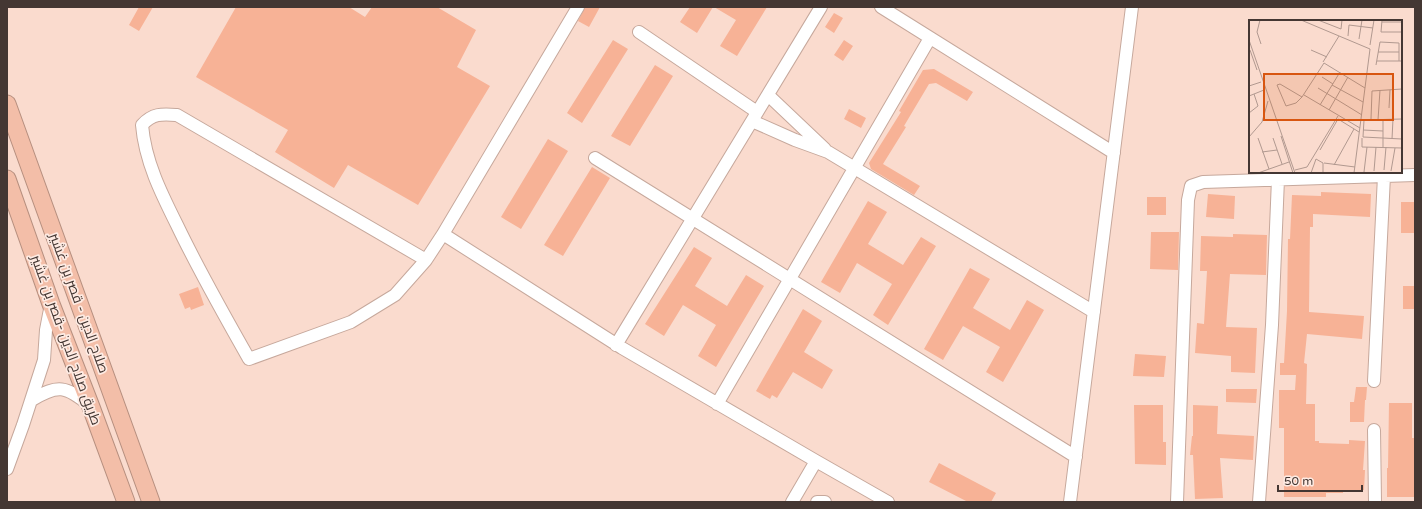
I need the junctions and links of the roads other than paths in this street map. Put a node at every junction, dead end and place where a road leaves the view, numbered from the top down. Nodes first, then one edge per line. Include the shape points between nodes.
1 (578, 7) edge
2 (821, 7) edge
3 (881, 7) edge
4 (1132, 7) edge
5 (639, 32) dead end
6 (930, 38) junction
7 (768, 95) junction
8 (7, 104) edge
9 (754, 117) junction
10 (828, 152) junction
11 (1114, 153) junction
12 (595, 158) dead end
13 (854, 168) junction
14 (1415, 175) edge
15 (1384, 176) junction
16 (1278, 179) junction
17 (8, 182) edge
18 (693, 218) junction
19 (442, 234) junction
20 (426, 260) junction
21 (790, 279) junction
22 (51, 304) junction
23 (1094, 312) junction
24 (616, 344) junction
25 (1374, 381) dead end
26 (32, 400) junction
27 (717, 404) junction
28 (91, 407) junction
29 (1374, 430) dead end
30 (1076, 457) junction
31 (816, 461) junction
32 (7, 468) edge
33 (126, 502) edge
34 (151, 502) edge
35 (792, 502) edge
36 (817, 502) edge
37 (825, 502) edge
38 (888, 502) edge
39 (1070, 502) edge
40 (1177, 502) edge
41 (1259, 502) edge
42 (1374, 502) edge
43 (1385, 502) edge

1 - 19 street
2 - 7 street
3 - 6 street
4 - 11 street
5 - 9 street
6 - 11 street
6 - 13 street
7 - 9 street
7 - 10 street
8 - 34 highway, صلاح الدين - قصر بن غشير
9 - 10 street via 795,140
9 - 18 street
10 - 13 street
11 - 23 street
12 - 18 street
13 - 21 street
13 - 23 street
14 - 15 street
15 - 16 street
15 - 25 street
16 - 40 street via 1203,182 1191,186 1188,200
16 - 41 street via 1272,325
17 - 22 highway, طريق صلاح الدين -قصر بن غشير
18 - 21 street
18 - 24 street
19 - 20 street
19 - 24 street
20 - 20 street via 177,115 153,116 142,125 143,140 156,180 198,268 249,359 351,322 394,295
21 - 27 street
21 - 30 street
22 - 26 street via 44,360
22 - 28 highway, طريق صلاح الدين -قصر بن غشير
23 - 30 street
24 - 27 street
26 - 28 street via 50,391 65,389 75,393
26 - 32 street
27 - 31 street
28 - 33 highway, طريق صلاح الدين -قصر بن غشير
29 - 42 street
30 - 39 street
31 - 35 street
31 - 38 street
36 - 37 street
42 - 43 street

